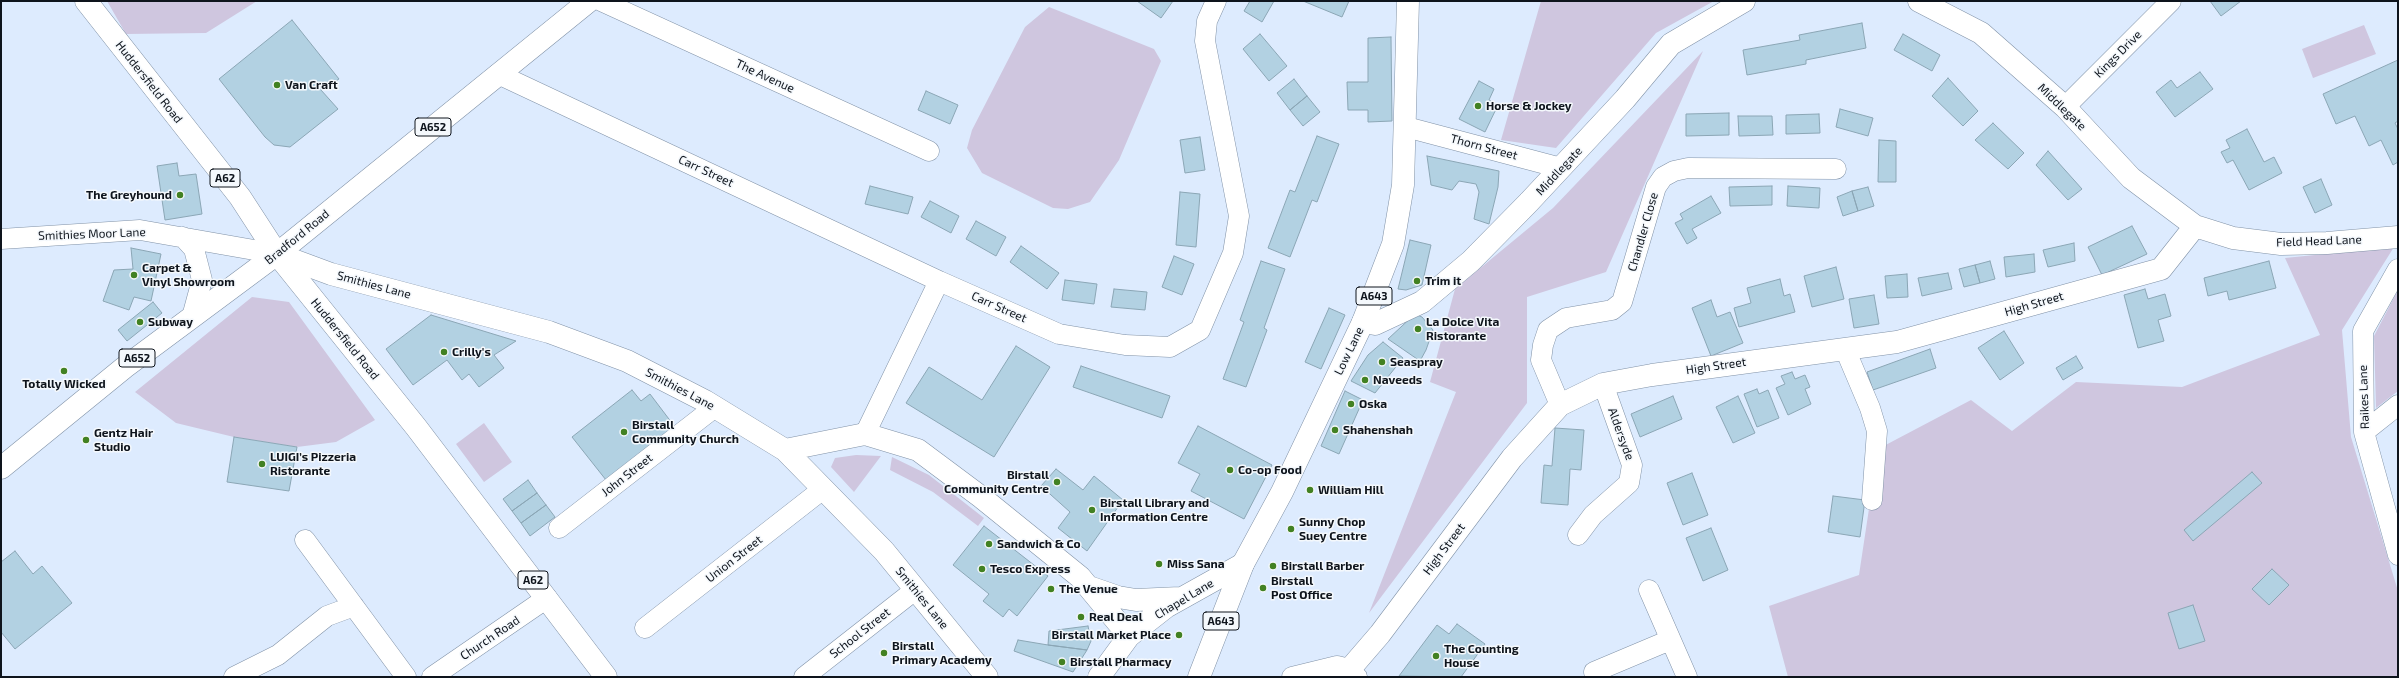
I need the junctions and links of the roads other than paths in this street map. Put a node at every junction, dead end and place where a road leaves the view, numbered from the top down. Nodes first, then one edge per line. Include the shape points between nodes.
1 (86, 1) edge
2 (589, 1) edge
3 (601, 1) edge
4 (1216, 1) edge
5 (1408, 1) edge
6 (1744, 1) edge
7 (1919, 1) edge
8 (2170, 1) edge
9 (498, 74) junction
10 (2065, 107) junction
11 (1406, 127) junction
12 (929, 151) dead end
13 (1561, 168) junction
14 (1836, 169) dead end
15 (2195, 226) junction
16 (183, 237) junction
17 (2398, 237) edge
18 (1, 239) edge
19 (277, 254) junction
20 (2398, 269) edge
21 (939, 280) junction
22 (192, 317) junction
23 (1363, 322) junction
24 (1845, 349) junction
25 (1603, 384) junction
26 (2398, 404) edge
27 (1560, 405) junction
28 (715, 407) junction
29 (2364, 432) junction
30 (865, 434) junction
31 (785, 450) junction
32 (1, 468) edge
33 (823, 489) junction
34 (1872, 500) dead end
35 (559, 528) dead end
36 (1578, 534) dead end
37 (305, 540) dead end
38 (2398, 554) edge
39 (1243, 564) junction
40 (1088, 587) junction
41 (915, 590) junction
42 (1649, 590) dead end
43 (547, 598) junction
44 (1181, 598) junction
45 (354, 606) junction
46 (645, 628) dead end
47 (1128, 636) junction
48 (1670, 640) junction
49 (1594, 672) dead end
50 (1349, 675) edge
51 (234, 677) edge
52 (406, 677) edge
53 (432, 677) edge
54 (606, 677) edge
55 (804, 677) edge
56 (987, 677) edge
57 (1099, 677) edge
58 (1199, 677) edge
59 (1292, 677) edge
60 (1687, 677) edge

1 - 19 main road, Huddersfield Road / A62 via 240,198
2 - 9 main road, Bradford Road / A652
3 - 12 street, The Avenue
4 - 21 street, Carr Street via 1207,21 1205,41 1239,216 1233,253 1200,330 1170,347 1125,345 1059,334
5 - 11 main road, Low Lane / A643
6 - 13 main road, Middlegate via 1671,44 1625,99
7 - 10 main road, Middlegate via 1981,33
8 - 10 street, Kings Drive
9 - 19 main road, Bradford Road / A652
9 - 21 street, Carr Street
10 - 15 main road, Middlegate via 2131,178
11 - 13 street, Thorn Street
11 - 23 main road, Low Lane / A643 via 1403,186 1393,244
13 - 23 main road, Middlegate via 1471,261 1422,302 1375,324
14 - 27 street, Chandler Close via 1688,168 1663,177 1656,187 1622,302 1612,310 1566,318 1548,330 1541,360
15 - 17 main road, Field Head Lane via 2233,238 2281,244
15 - 24 main road, High Street via 2162,269 1897,342
16 - 18 street, Smithies Moor Lane via 140,230
16 - 19 street, Smithies Moor Lane
16 - 22 street via 194,248 202,280
19 - 22 main road, Bradford Road / A652
19 - 28 main road, Smithies Lane via 330,274 548,332 626,361
19 - 43 main road, Huddersfield Road / A62 via 416,427
20 - 29 street, Raikes Lane via 2363,331
21 - 30 street
22 - 32 main road, Bradford Road / A652 via 125,367
23 - 39 main road, Low Lane / A643 via 1282,492
24 - 25 main road, High Street
24 - 34 street via 1877,431
25 - 27 main road, High Street
25 - 36 street, Aldersyde via 1632,465 1629,483 1593,515
26 - 29 street
27 - 50 main road, High Street via 1512,458
28 - 31 main road, Smithies Lane
28 - 35 street, John Street
29 - 38 street, Raikes Lane
30 - 31 main road
30 - 40 main road via 918,450 981,497 1080,577
31 - 33 main road, Smithies Lane
33 - 41 main road, Smithies Lane via 884,552
33 - 46 street, Union Street
37 - 45 street
39 - 44 main road, Chapel Lane
39 - 58 main road, Low Lane / A643
40 - 44 main road via 1118,598
40 - 47 main road
41 - 55 street, School Street
41 - 56 main road, Smithies Lane
42 - 48 street
43 - 53 street, Church Road
43 - 54 main road, Huddersfield Road / A62
44 - 47 main road, Chapel Lane
45 - 51 street via 327,616 278,655
45 - 52 street
47 - 57 main road, Chapel Lane
48 - 49 street
48 - 60 street
50 - 59 street via 1337,666

